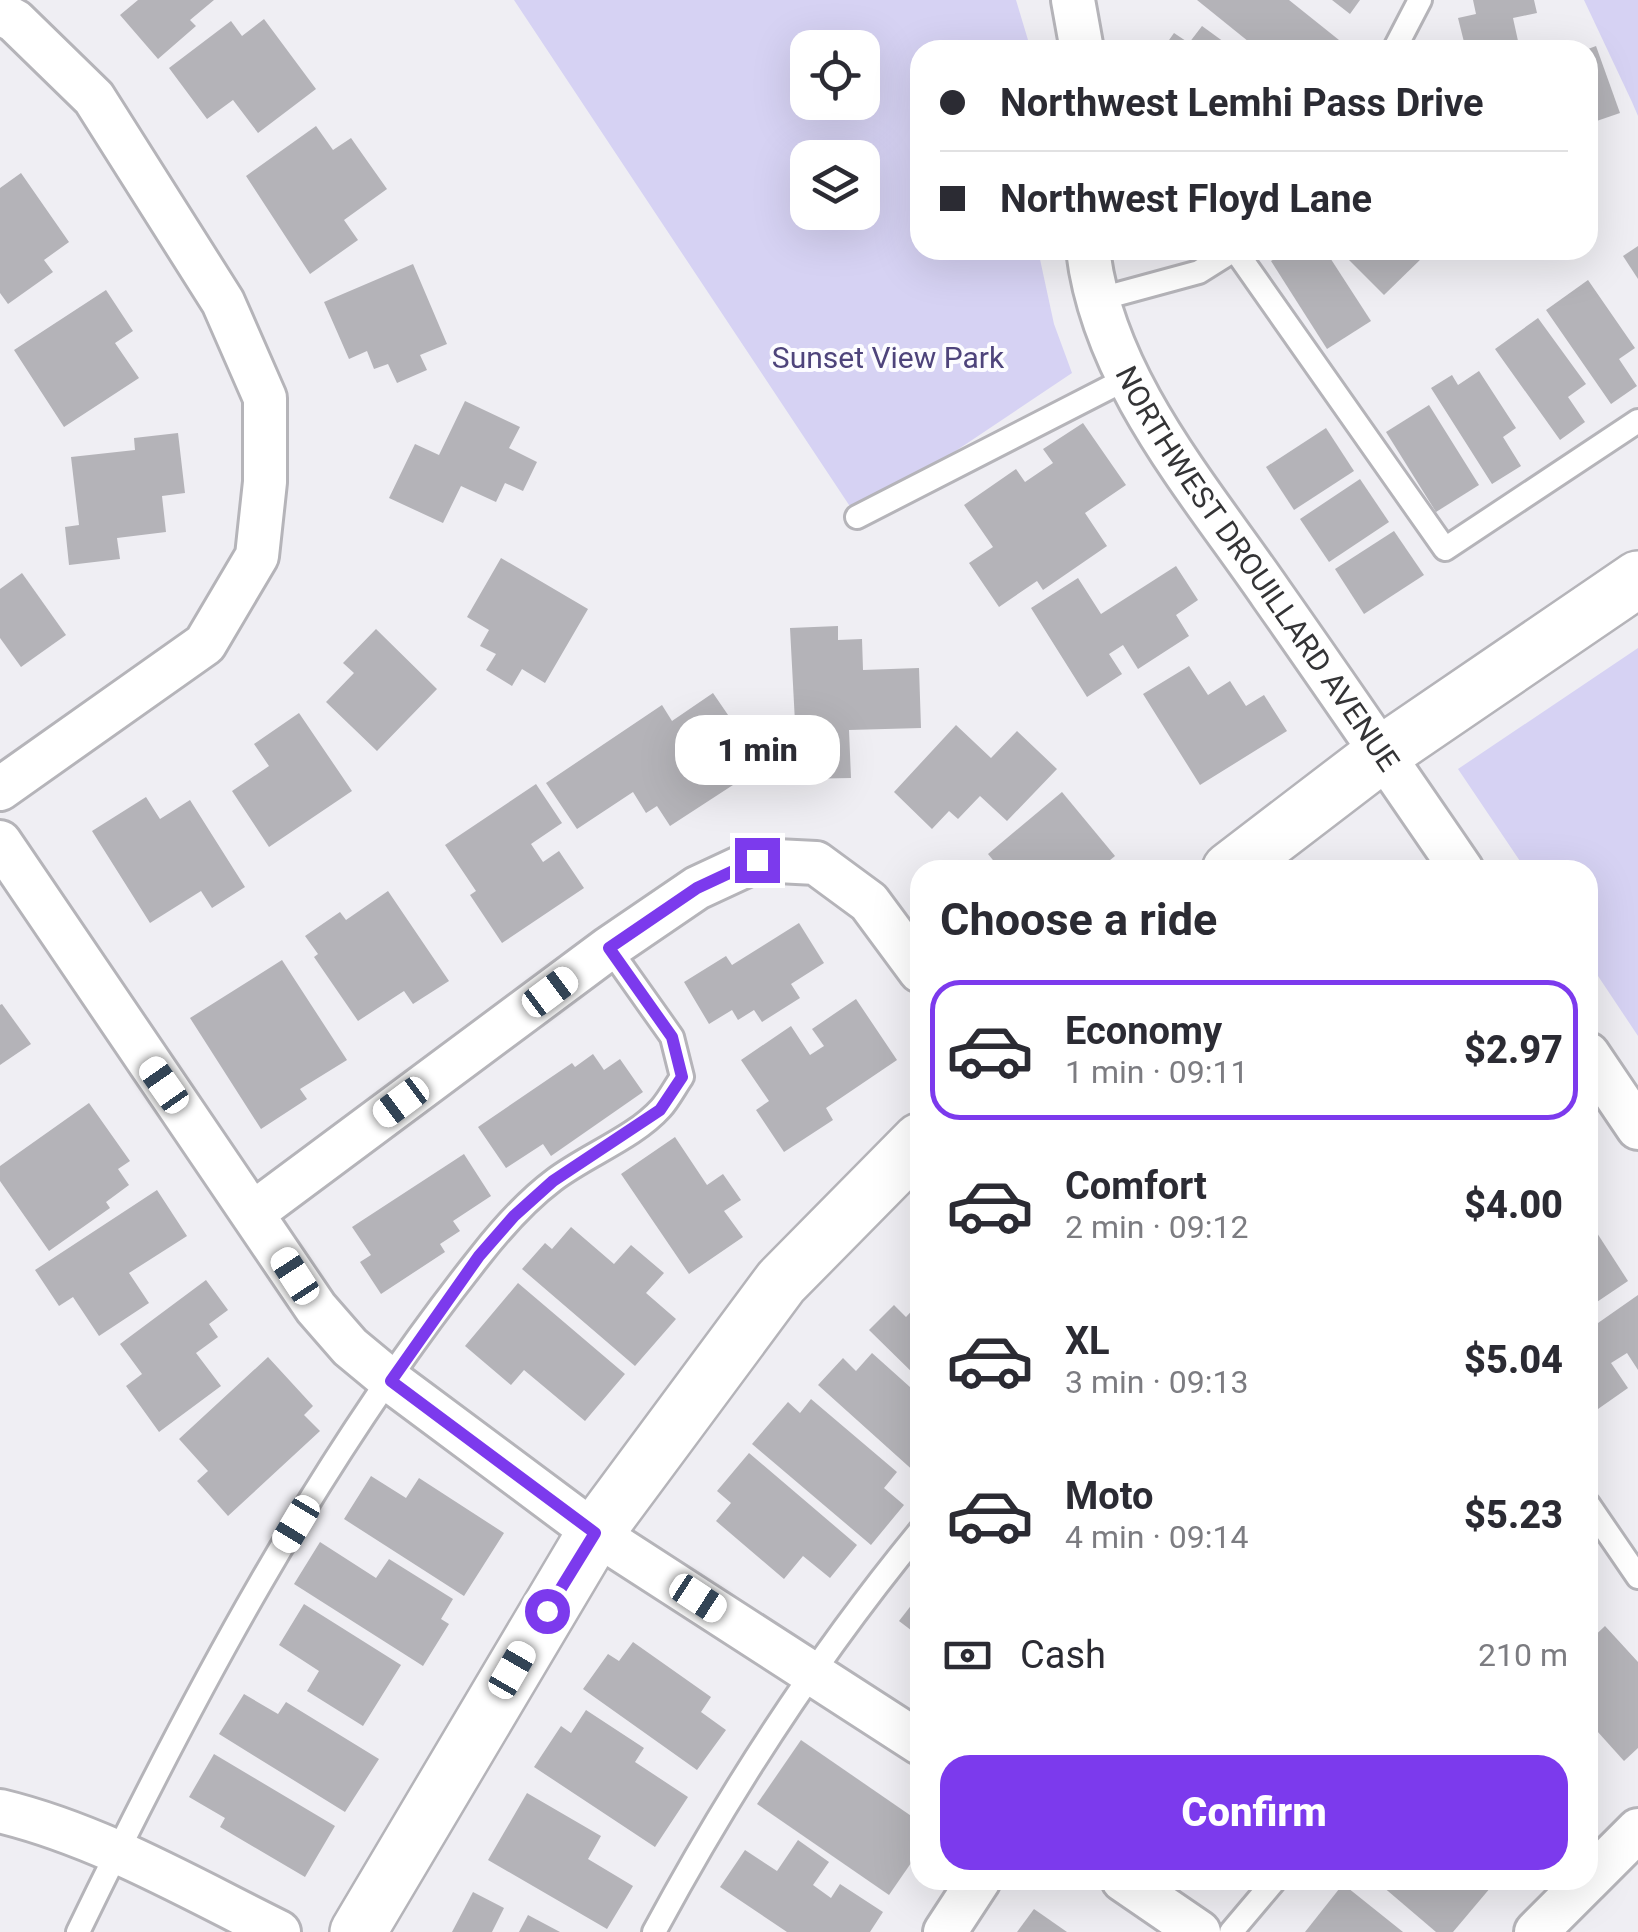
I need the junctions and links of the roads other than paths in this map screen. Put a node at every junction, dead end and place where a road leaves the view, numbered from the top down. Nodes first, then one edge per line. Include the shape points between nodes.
1 (1073, 0) edge
2 (1420, 0) edge
3 (0, 13) edge
4 (1080, 40) edge
5 (1399, 40) edge
6 (1090, 260) edge
7 (1218, 260) edge
8 (1241, 260) edge
9 (1096, 300) junction
10 (1128, 378) junction
11 (1638, 421) edge
12 (857, 517) dead end
13 (1638, 578) edge
14 (1382, 753) junction
15 (0, 789) edge
16 (0, 842) edge
17 (1243, 860) edge
18 (1455, 860) edge
19 (609, 948) junction
20 (910, 957) edge
21 (1598, 1069) edge
22 (1638, 1128) edge
23 (910, 1150) edge
24 (252, 1213) junction
25 (391, 1381) junction
26 (595, 1533) junction
27 (1598, 1537) edge
28 (910, 1544) edge
29 (1638, 1577) edge
30 (814, 1671) junction
31 (910, 1736) edge
32 (0, 1812) edge
33 (1638, 1830) edge
34 (117, 1852) junction
35 (1598, 1870) edge
36 (972, 1890) edge
37 (1138, 1890) edge
38 (1267, 1890) edge
39 (1578, 1890) edge
40 (78, 1932) edge
41 (279, 1932) edge
42 (358, 1932) edge
43 (654, 1932) edge
44 (945, 1932) edge
45 (1199, 1932) edge
46 (1231, 1932) edge
47 (1536, 1932) edge

1 - 4 street
2 - 5 lane
3 - 15 street via 94,98 223,302 265,398 257,556 205,644
6 - 9 street, NORTHWEST DROUILLARD AVENUE
7 - 9 lane via 1198,272
8 - 11 lane via 1445,549
9 - 10 street, NORTHWEST DROUILLARD AVENUE
10 - 12 lane
10 - 14 street, NORTHWEST DROUILLARD AVENUE
13 - 14 street
14 - 17 street
14 - 18 street, NORTHWEST DROUILLARD AVENUE
16 - 24 street
19 - 20 street via 697,888 757,860 816,863 869,902
19 - 24 street
19 - 25 lane via 672,1037 682,1077 660,1110 553,1181 514,1216
21 - 22 street
23 - 26 street via 781,1282
24 - 25 street via 316,1308
25 - 26 street
25 - 34 lane via 266,1576
26 - 30 street
26 - 42 street
27 - 29 lane
28 - 30 lane
30 - 31 street
30 - 43 lane via 712,1823
32 - 34 street
33 - 35 street
34 - 40 lane
34 - 41 street
36 - 44 street
37 - 45 street
38 - 46 lane
39 - 47 street

